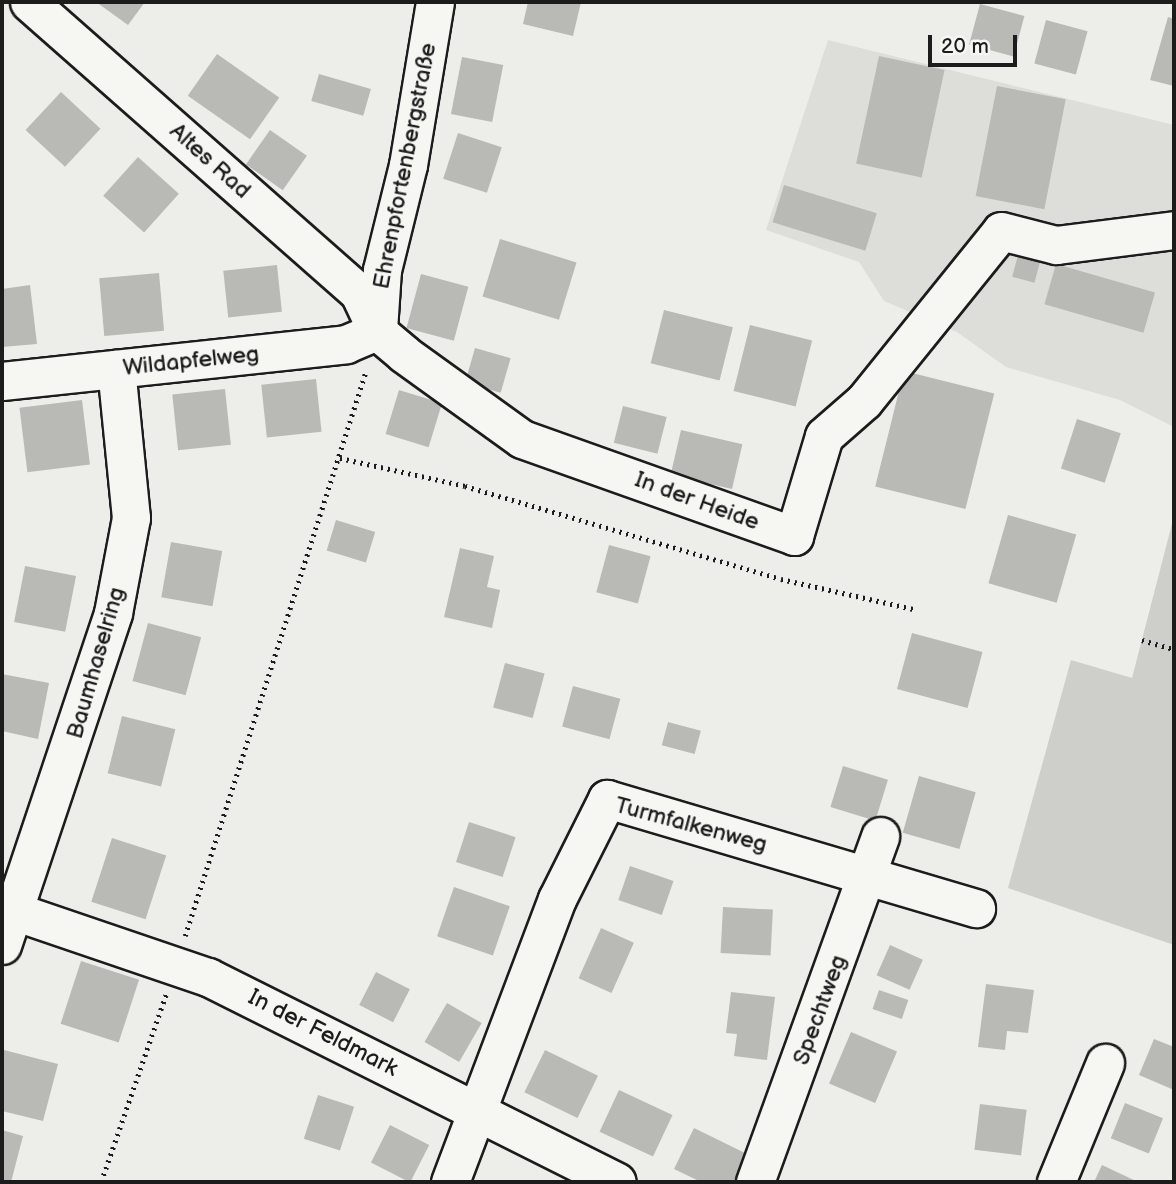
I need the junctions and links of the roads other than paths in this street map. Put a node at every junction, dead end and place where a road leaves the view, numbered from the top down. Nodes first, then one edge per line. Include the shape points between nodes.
1 (29, 2) edge
2 (435, 2) edge
3 (1174, 230) edge
4 (377, 331) junction
5 (116, 369) junction
6 (2, 381) edge
7 (880, 836) dead end
8 (867, 876) junction
9 (976, 908) dead end
10 (10, 910) edge
11 (2, 945) edge
12 (1105, 1063) dead end
13 (482, 1112) junction
14 (450, 1182) edge
15 (617, 1182) edge
16 (755, 1182) edge
17 (1056, 1182) edge

1 - 4 street, Altes Rad via 359,293
2 - 4 street, Ehrenpfortenbergstraße via 408,165 382,270
3 - 4 street, In der Heide via 1056,244 1001,231 933,321 864,401 824,436 794,536 522,439
4 - 5 street, Wildapfelweg via 346,344
5 - 6 street, Wildapfelweg
5 - 10 street, Baumhaselring via 131,518 113,613
7 - 8 street, Spechtweg
8 - 9 street, Turmfalkenweg
8 - 13 street, Turmfalkenweg via 607,799 557,899
8 - 16 street, Spechtweg
10 - 11 street, Baumhaselring
10 - 13 street, In der Feldmark via 176,965
12 - 17 street
13 - 14 street, Turmfalkenweg
13 - 15 street, In der Feldmark

